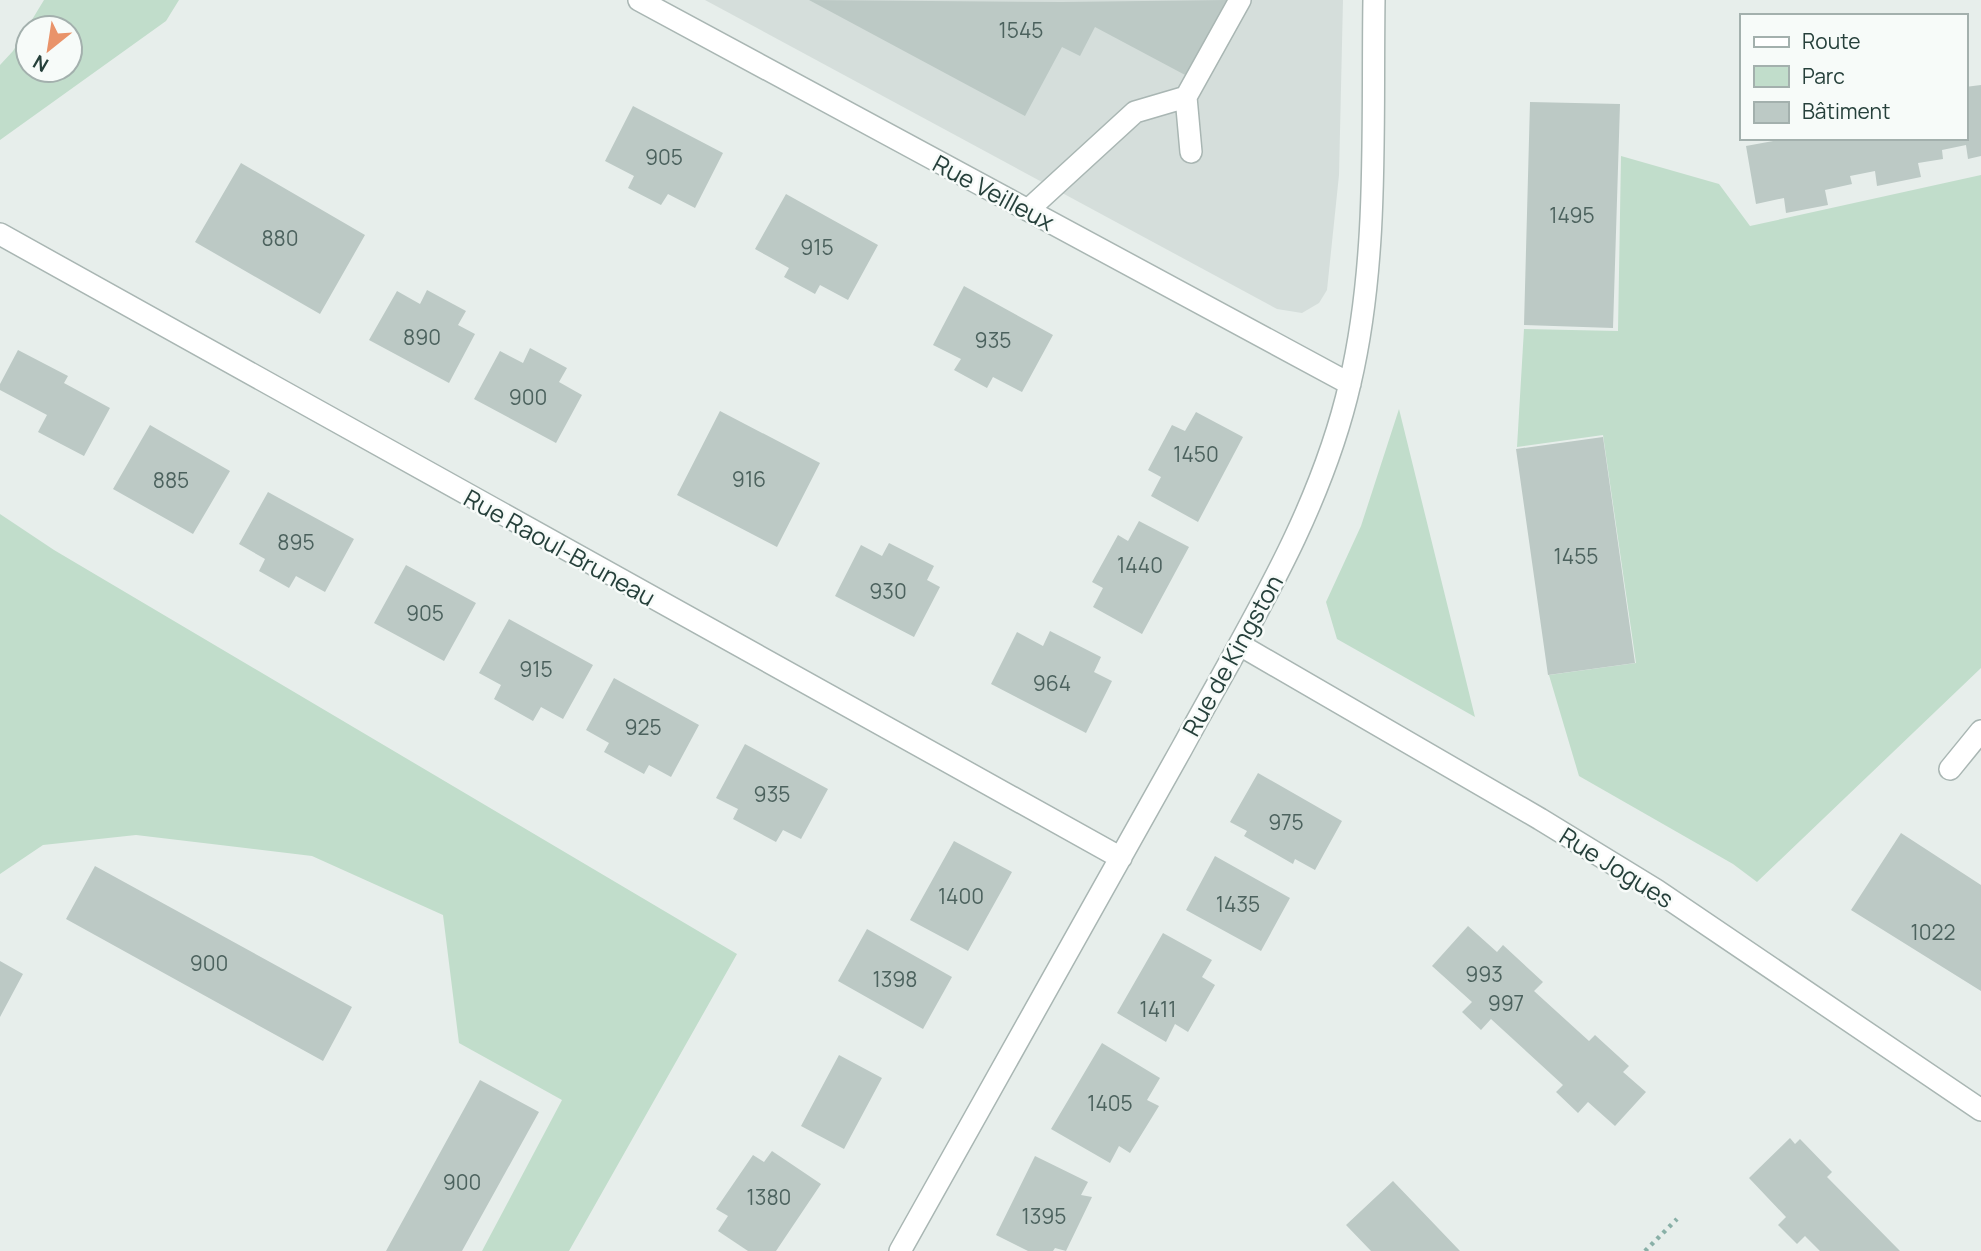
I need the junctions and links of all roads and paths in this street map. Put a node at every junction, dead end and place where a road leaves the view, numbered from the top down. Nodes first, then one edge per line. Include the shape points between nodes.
1 (639, 0) edge
2 (1240, 0) edge
3 (1374, 0) edge
4 (1186, 97) junction
5 (1191, 152) dead end
6 (1028, 211) junction
7 (0, 234) edge
8 (1350, 384) junction
9 (1240, 645) junction
10 (1981, 731) edge
11 (1950, 769) dead end
12 (1121, 858) junction
13 (1981, 1110) edge
14 (1677, 1219) dead end
15 (900, 1251) edge
16 (1646, 1251) edge

1 - 6 street, Rue Veilleux
2 - 4 street
3 - 8 street, Rue de Kingston via 1367,279
4 - 5 street
4 - 6 street via 1135,112
6 - 8 street, Rue Veilleux
7 - 12 street, Rue Raoul-Bruneau
8 - 9 street, Rue de Kingston via 1306,515
9 - 12 street, Rue de Kingston
9 - 13 street, Rue Jogues via 1656,891
10 - 11 street
12 - 15 street, Rue de Kingston
14 - 16 path

